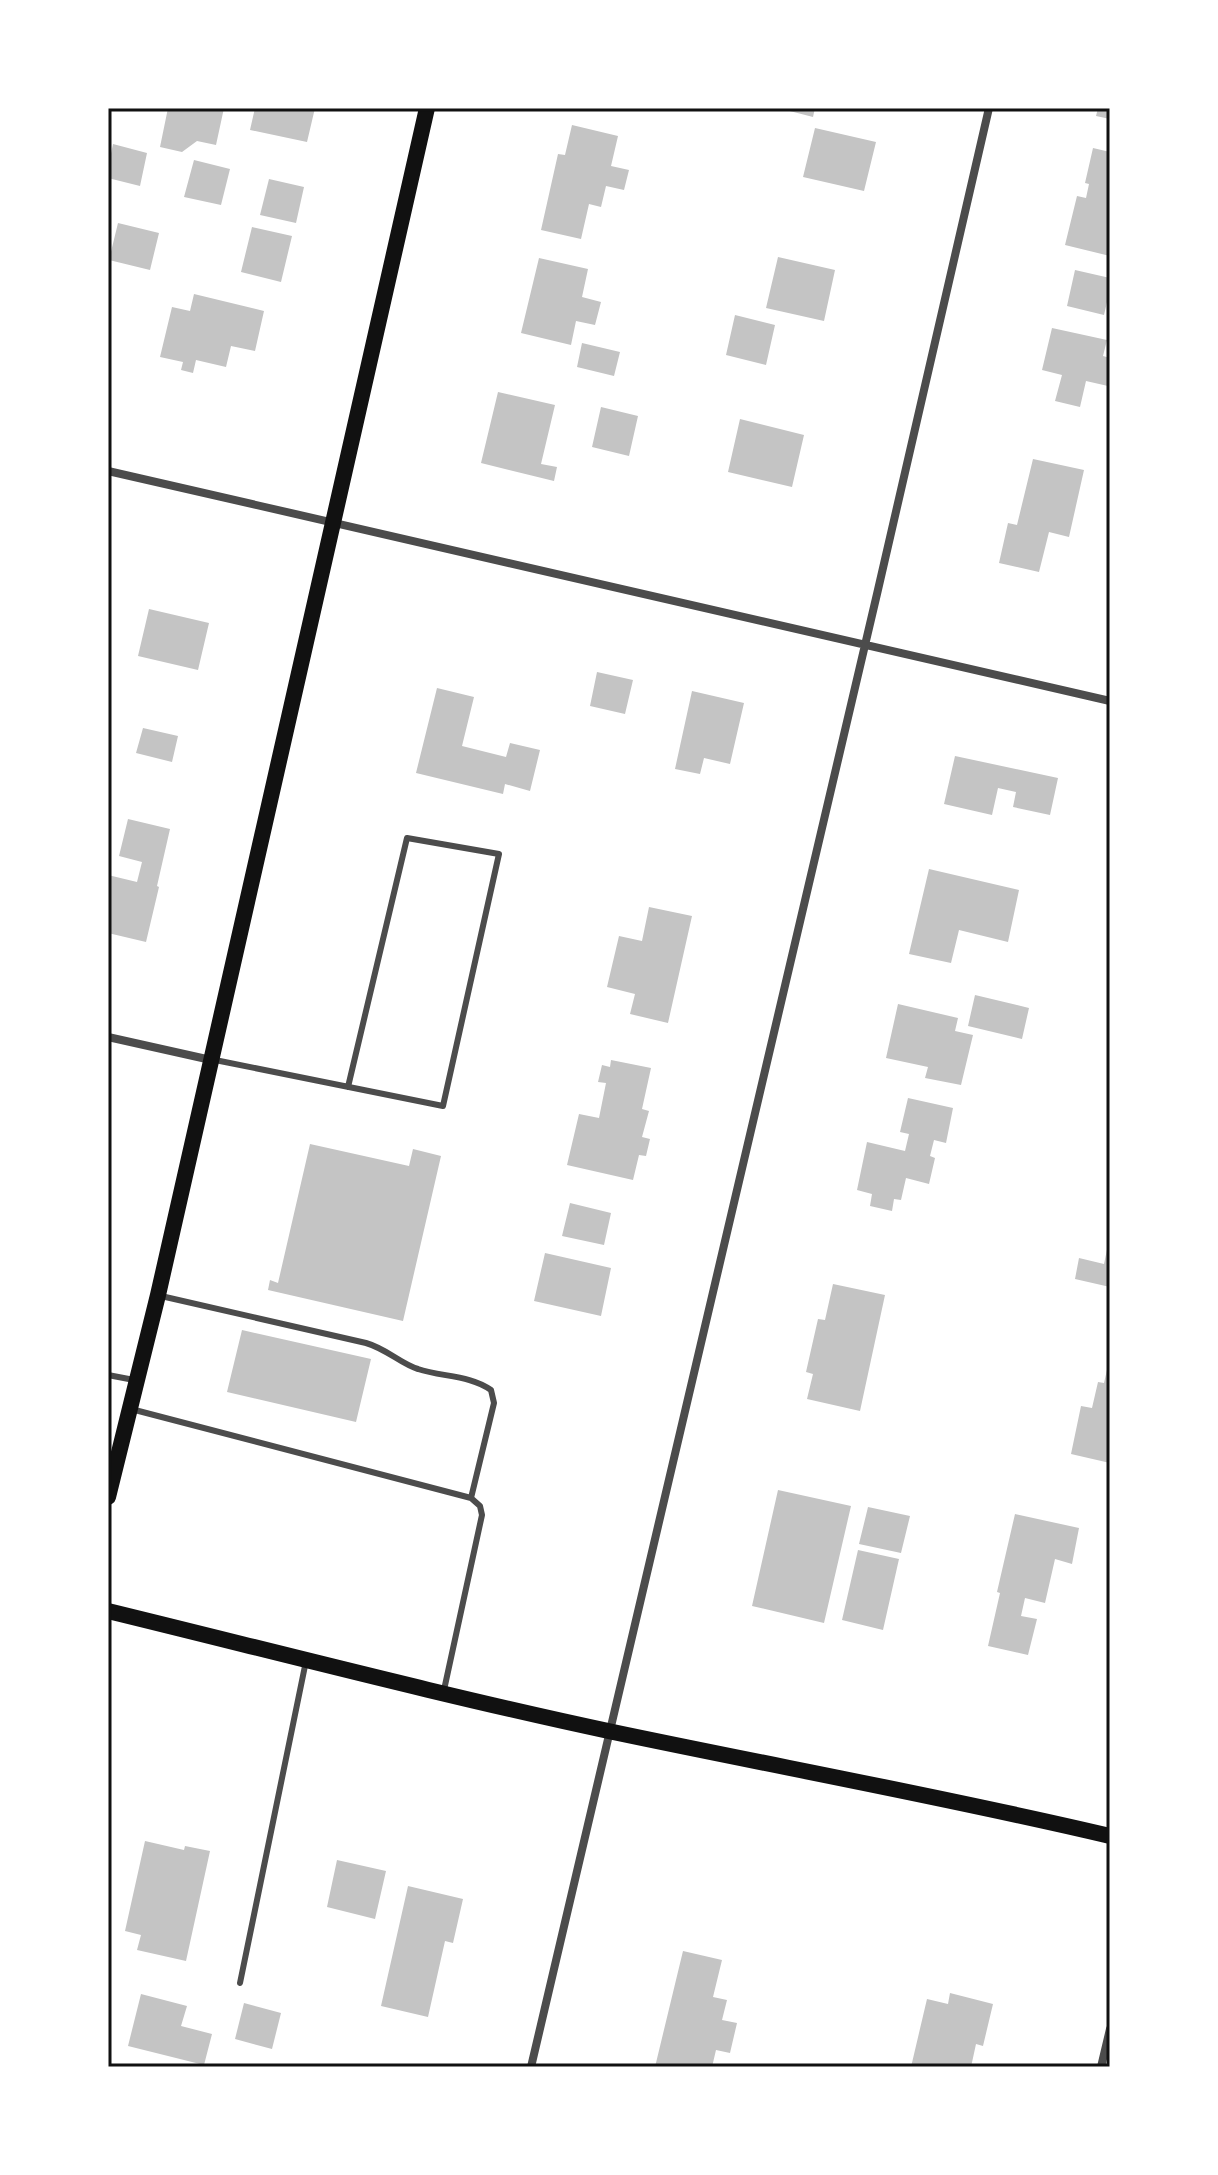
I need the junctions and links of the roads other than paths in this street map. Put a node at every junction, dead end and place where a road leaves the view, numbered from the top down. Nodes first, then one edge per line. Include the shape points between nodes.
1 (427, 108) edge
2 (989, 108) edge
3 (108, 471) edge
4 (332, 522) junction
5 (865, 646) junction
6 (1110, 701) edge
7 (108, 1037) edge
8 (211, 1060) junction
9 (348, 1087) junction
10 (158, 1295) junction
11 (108, 1375) edge
12 (138, 1381) junction
13 (131, 1409) junction
14 (108, 1497) edge
15 (471, 1498) junction
16 (108, 1611) edge
17 (306, 1660) junction
18 (443, 1693) junction
19 (610, 1732) junction
20 (1110, 1836) edge
21 (240, 1983) dead end
22 (1110, 2029) edge
23 (531, 2067) edge
24 (1101, 2067) edge

1 - 4 main road
2 - 5 street
3 - 4 street
4 - 5 street
4 - 8 main road
5 - 6 street
5 - 19 street
7 - 8 street
8 - 9 lane
8 - 10 main road
9 - 9 lane via 443,1106 499,854 407,838
10 - 12 main road
10 - 15 lane via 366,1343 415,1369 481,1383 491,1390 494,1403
11 - 12 lane
12 - 13 main road
13 - 14 main road
13 - 15 lane
15 - 18 lane via 482,1515
16 - 17 main road
17 - 18 main road
17 - 21 lane
18 - 19 main road
19 - 20 main road
19 - 23 street
22 - 24 street

